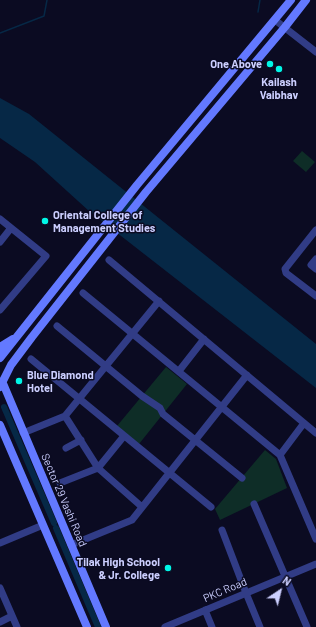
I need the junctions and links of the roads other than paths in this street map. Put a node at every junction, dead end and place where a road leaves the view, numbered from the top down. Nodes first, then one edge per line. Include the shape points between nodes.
1 (291, 0) edge
2 (306, 0) edge
3 (275, 20) junction
4 (285, 28) junction
5 (316, 52) edge
6 (0, 219) edge
7 (11, 228) junction
8 (316, 230) edge
9 (0, 242) edge
10 (316, 259) edge
11 (109, 260) dead end
12 (316, 269) edge
13 (83, 293) dead end
14 (316, 296) edge
15 (159, 301) junction
16 (0, 310) edge
17 (57, 326) dead end
18 (23, 330) junction
19 (133, 333) junction
20 (204, 339) junction
21 (0, 347) edge
22 (0, 358) edge
23 (31, 359) dead end
24 (106, 366) junction
25 (179, 371) junction
26 (248, 375) junction
27 (1, 381) edge
28 (79, 399) junction
29 (222, 407) junction
30 (65, 416) junction
31 (304, 423) junction
32 (0, 425) edge
33 (23, 433) junction
34 (316, 433) edge
35 (124, 436) junction
36 (81, 440) junction
37 (196, 440) junction
38 (66, 448) dead end
39 (280, 454) junction
40 (98, 468) junction
41 (169, 474) junction
42 (242, 478) dead end
43 (60, 483) dead end
44 (254, 504) dead end
45 (211, 507) dead end
46 (142, 508) junction
47 (42, 525) junction
48 (222, 530) dead end
49 (316, 539) edge
50 (0, 543) edge
51 (71, 545) junction
52 (316, 564) edge
53 (285, 576) junction
54 (0, 588) edge
55 (246, 593) junction
56 (205, 610) junction
57 (12, 616) junction
58 (0, 622) edge
59 (168, 626) edge
60 (17, 627) edge
61 (87, 627) edge
62 (106, 627) edge
63 (212, 627) edge
64 (260, 627) edge
65 (307, 627) edge

1 - 3 main road
2 - 4 main road
3 - 4 street
3 - 18 main road via 133,191
4 - 5 street
4 - 27 main road via 142,198 18,355
6 - 7 street
7 - 9 street
7 - 16 street via 46,256
8 - 14 street via 285,269
10 - 12 street via 311,265
11 - 15 street
13 - 19 street
15 - 19 street
15 - 20 street
17 - 24 street
18 - 21 main road
18 - 22 main road
19 - 24 street
19 - 25 street
20 - 25 street
20 - 26 street
23 - 28 street
24 - 28 street
24 - 37 street
25 - 29 street
26 - 29 street
26 - 31 street
27 - 33 main road, Sector 29 Vashi Road
28 - 30 street
28 - 35 street
29 - 37 street
29 - 39 street
30 - 33 street
30 - 36 street
31 - 34 street
31 - 39 street
32 - 47 main road
33 - 51 main road, Sector 29 Vashi Road
35 - 40 street
35 - 41 street
36 - 38 street
36 - 40 street
37 - 41 street
37 - 42 street
39 - 49 street
40 - 43 street
40 - 46 street
41 - 45 street
41 - 46 street
44 - 53 street
46 - 51 street via 132,520
47 - 50 street
47 - 61 main road
48 - 55 street
51 - 62 main road, Sector 29 Vashi Road
52 - 53 street, PKC Road
53 - 55 street, PKC Road
53 - 65 street
54 - 57 street
55 - 56 street, PKC Road
55 - 64 street
56 - 59 street, PKC Road
56 - 63 street
57 - 58 street
57 - 60 street

